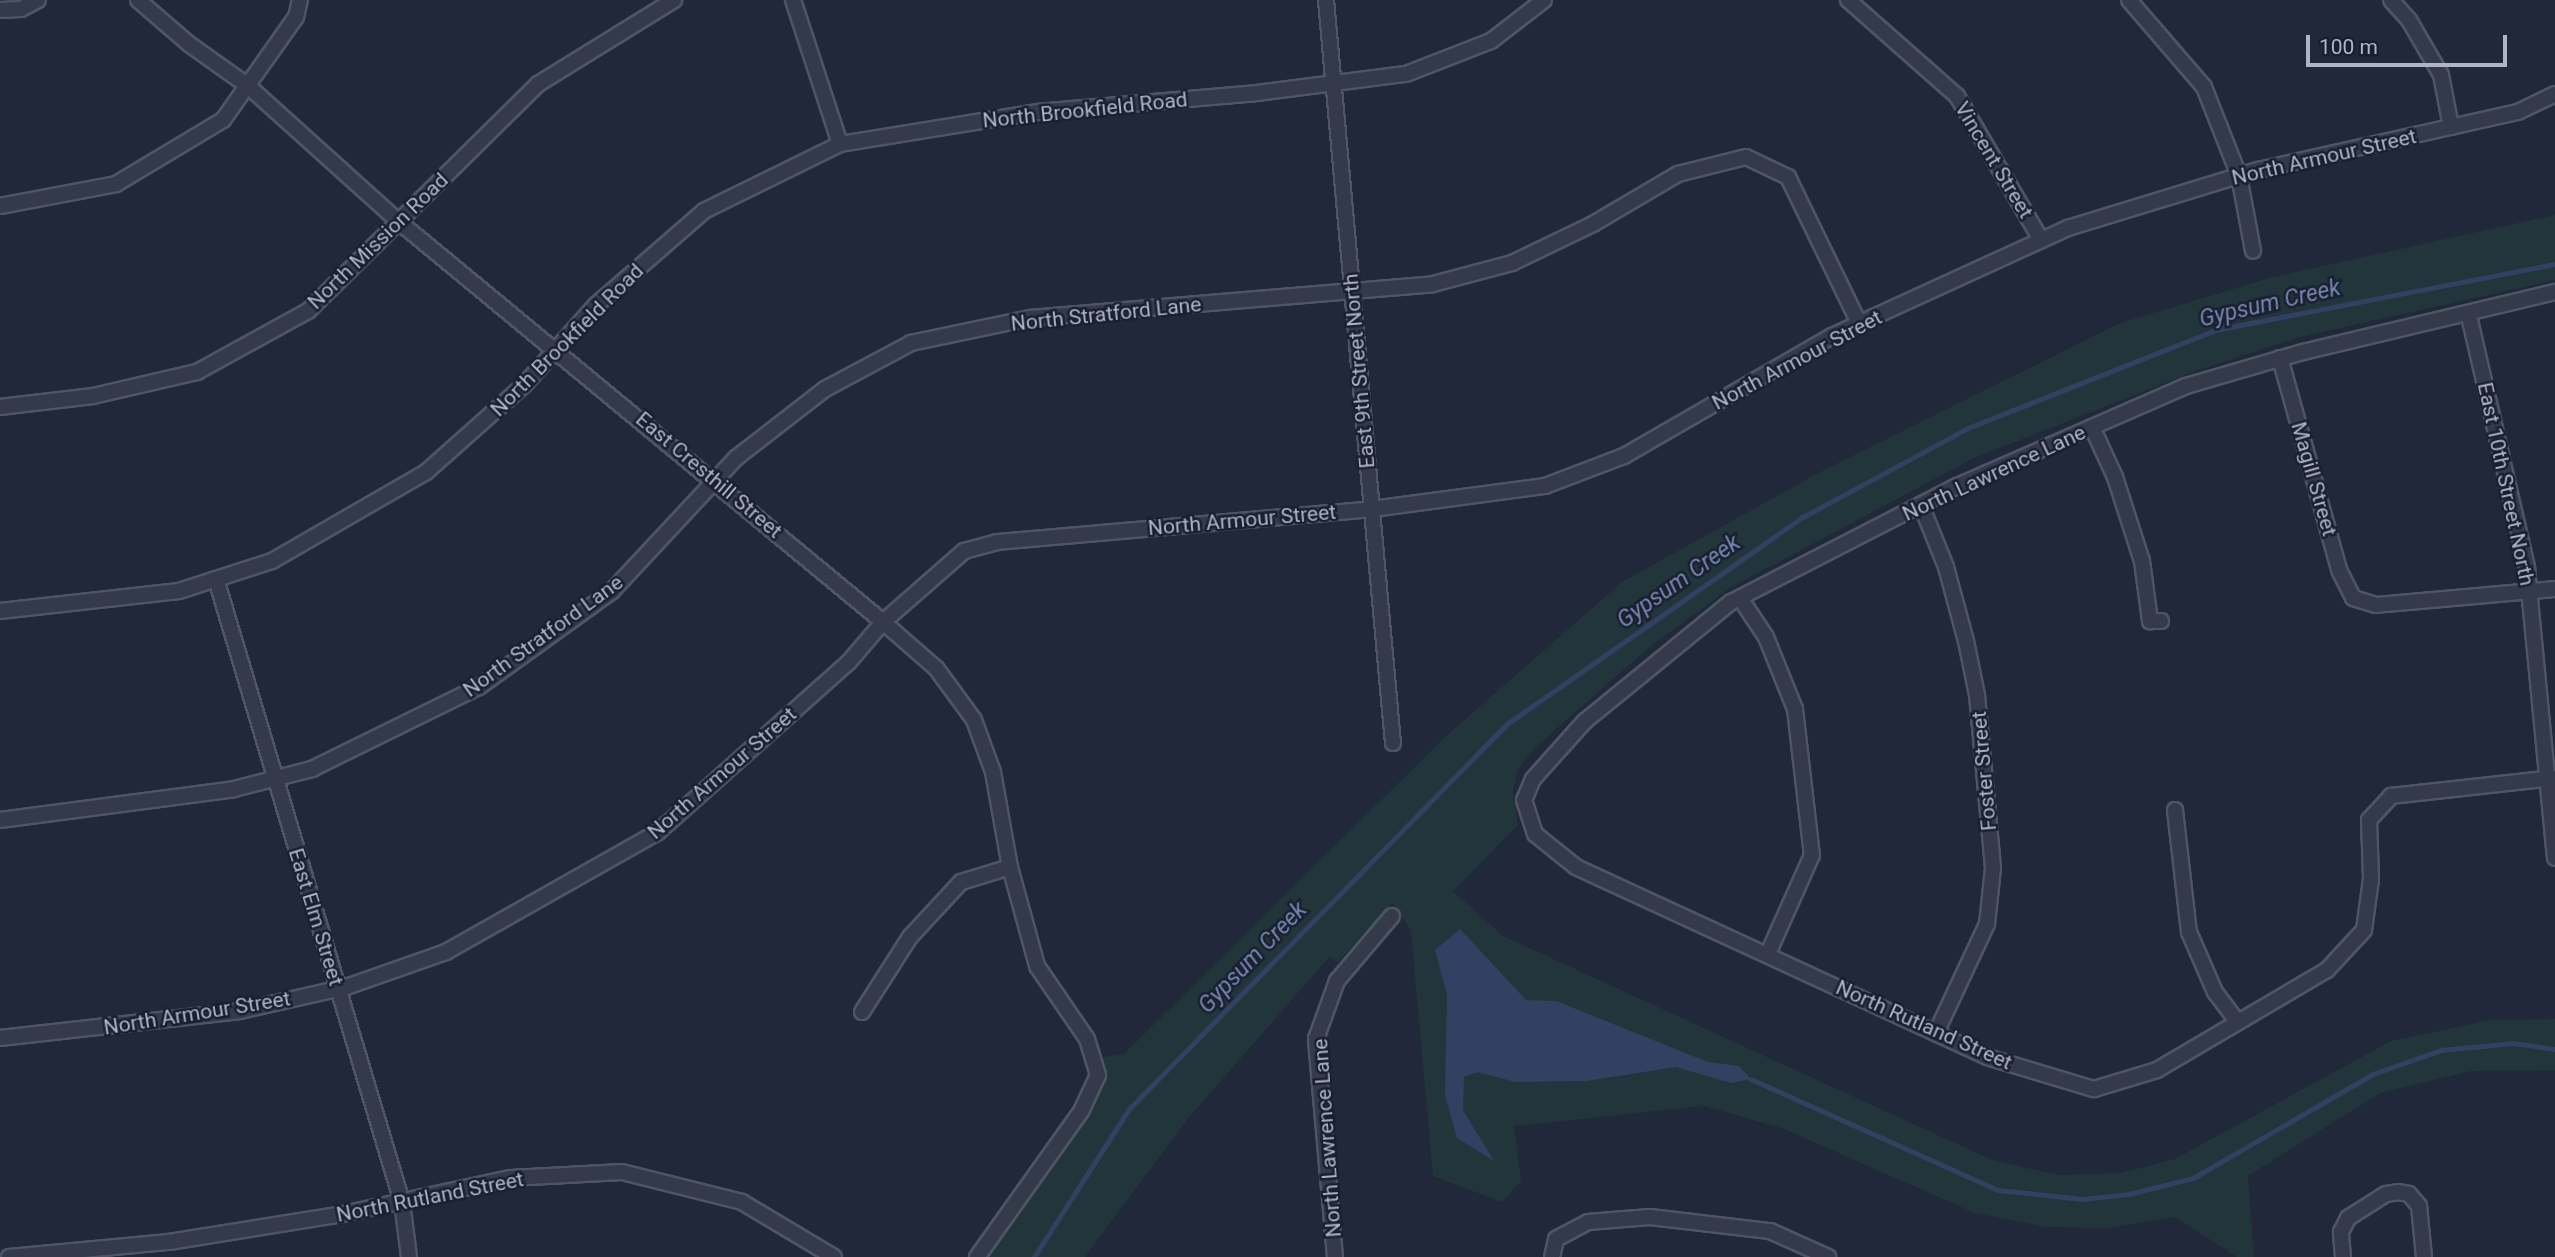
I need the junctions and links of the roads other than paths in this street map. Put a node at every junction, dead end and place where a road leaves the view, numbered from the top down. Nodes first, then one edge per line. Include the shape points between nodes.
1 (38, 0) edge
2 (138, 0) edge
3 (300, 0) edge
4 (674, 0) edge
5 (793, 0) edge
6 (1326, 0) edge
7 (1544, 0) edge
8 (1848, 0) edge
9 (2129, 0) edge
10 (2391, 0) edge
11 (0, 10) edge
12 (1334, 85) junction
13 (248, 86) junction
14 (2555, 94) edge
15 (2451, 127) junction
16 (840, 144) junction
17 (2239, 176) junction
18 (0, 206) edge
19 (398, 221) junction
20 (2041, 240) junction
21 (2253, 251) dead end
22 (2555, 292) edge
23 (1352, 293) junction
24 (2469, 316) junction
25 (1859, 323) junction
26 (557, 348) junction
27 (2280, 358) junction
28 (0, 407) edge
29 (2092, 427) junction
30 (716, 482) junction
31 (1920, 505) junction
32 (1372, 509) junction
33 (216, 579) junction
34 (2555, 589) edge
35 (2529, 592) junction
36 (1740, 598) junction
37 (0, 611) edge
38 (2161, 621) dead end
39 (884, 622) junction
40 (1393, 743) dead end
41 (275, 779) junction
42 (2550, 779) edge
43 (1526, 809) joint
44 (2175, 810) dead end
45 (0, 820) edge
46 (2555, 858) edge
47 (1010, 867) junction
48 (1392, 916) dead end
49 (1768, 954) junction
50 (337, 989) junction
51 (862, 1012) dead end
52 (2238, 1022) junction
53 (1936, 1033) junction
54 (0, 1038) edge
55 (402, 1202) junction
56 (9, 1257) edge
57 (409, 1257) edge
58 (834, 1257) edge
59 (977, 1257) edge
60 (1335, 1257) edge
61 (1552, 1257) edge
62 (1828, 1257) edge
63 (2343, 1257) edge
64 (2424, 1257) edge

1 - 11 street via 20,9
2 - 13 street, East Cresthill Street
3 - 13 street via 296,17
4 - 19 street, North Mission Road via 538,84
5 - 16 street
6 - 12 street, East 9th Street North
7 - 12 street, North Brookfield Road via 1491,41 1406,74
8 - 20 street, Vincent Street via 1957,96
9 - 17 street via 2204,87
10 - 15 street via 2409,20 2441,75
12 - 16 street, North Brookfield Road via 1038,112
12 - 23 street, East 9th Street North
13 - 18 street via 223,120 116,184
13 - 19 street, East Cresthill Street
14 - 15 street, North Armour Street via 2518,111
15 - 17 street, North Armour Street
16 - 26 street, North Brookfield Road via 704,211 596,305
17 - 20 street, North Armour Street
17 - 21 street
19 - 26 street, East Cresthill Street
19 - 28 street, North Mission Road via 308,311 197,373 93,396
20 - 25 street, North Armour Street
22 - 24 street, North Lawrence Lane
23 - 25 street, North Stratford Lane via 1433,284 1512,263 1593,224 1678,174 1746,157 1787,177
23 - 30 street, North Stratford Lane via 1031,318 911,343 825,389 736,458
23 - 32 street, East 9th Street North
24 - 27 street, North Lawrence Lane
24 - 35 street, East 10th Street North
25 - 32 street, North Armour Street via 1624,456 1545,486
26 - 30 street, East Cresthill Street
26 - 33 street, North Brookfield Road via 525,384 426,472 272,561
27 - 29 street, North Lawrence Lane via 2186,386
27 - 35 street, Magill Street via 2339,570 2353,598 2376,605
29 - 31 street, North Lawrence Lane
29 - 38 street via 2115,477 2141,561 2150,621
30 - 39 street, East Cresthill Street
30 - 41 street, North Stratford Lane via 612,591 479,687 312,769
31 - 36 street, North Lawrence Lane
31 - 53 street, Foster Street via 1945,567 1969,654 1993,868 1987,924
32 - 39 street, North Armour Street via 998,542 964,551
32 - 40 street, East 9th Street North
33 - 37 street, North Brookfield Road via 179,591
33 - 41 street, East Elm Street
34 - 35 street
35 - 42 street, East 10th Street North
36 - 43 street, North Lawrence Lane via 1585,721 1533,779 1524,800
36 - 49 street via 1766,637 1795,709 1812,855
39 - 47 street, East Cresthill Street via 936,668 974,720 993,772
39 - 50 street, North Armour Street via 848,663 658,832 446,952
41 - 45 street, North Stratford Lane via 87,812
41 - 50 street, East Elm Street
42 - 46 street, East 10th Street North
42 - 52 street, North Rutland Street via 2391,796 2369,820 2371,879 2364,930 2327,970
43 - 49 street, North Rutland Street via 1535,834 1576,867
44 - 52 street via 2189,932 2216,992
47 - 51 street via 961,882 910,937
47 - 59 street, East Cresthill Street via 1038,966 1087,1039 1098,1075 1082,1110
48 - 60 street, North Lawrence Lane via 1337,981 1316,1039
49 - 53 street, North Rutland Street
50 - 54 street, North Armour Street via 240,1011
50 - 55 street, East Elm Street
52 - 53 street, North Rutland Street via 2157,1070 2094,1089 1987,1057
55 - 56 street, North Rutland Street via 169,1242
55 - 57 street, East Elm Street
55 - 58 street, North Rutland Street via 511,1178 622,1172 741,1202
61 - 62 street via 1556,1239 1588,1222 1650,1217 1770,1231
63 - 64 street via 2341,1232 2348,1218 2386,1194 2409,1194 2423,1217

